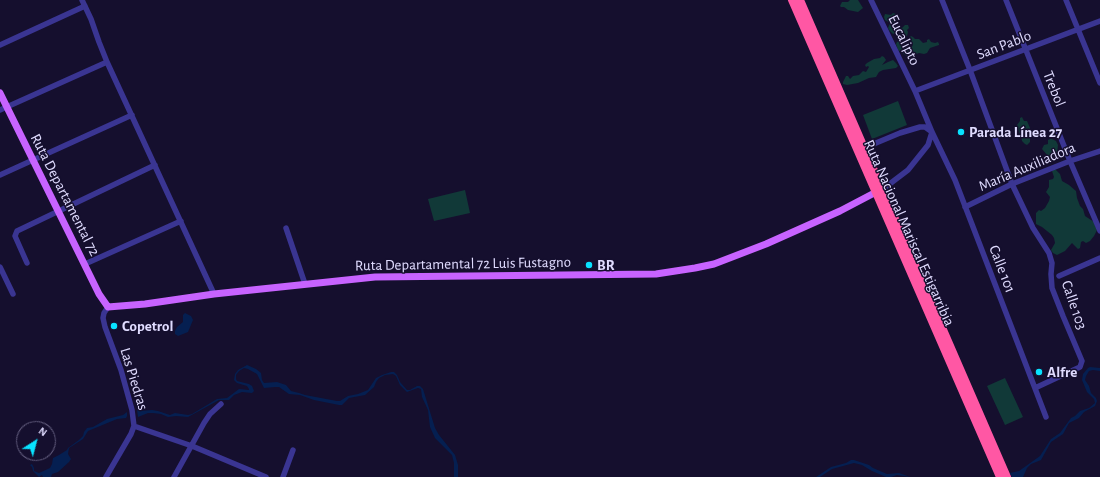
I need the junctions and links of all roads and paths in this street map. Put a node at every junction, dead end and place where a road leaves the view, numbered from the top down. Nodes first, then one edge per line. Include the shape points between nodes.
1 (82, 0) edge
2 (792, 0) edge
3 (800, 0) edge
4 (872, 0) edge
5 (942, 0) edge
6 (1006, 0) edge
7 (1066, 0) edge
8 (85, 6) junction
9 (1100, 21) edge
10 (1078, 29) junction
11 (0, 45) edge
12 (1025, 50) junction
13 (107, 62) junction
14 (970, 70) junction
15 (1100, 83) edge
16 (915, 91) junction
17 (0, 94) edge
18 (3, 108) edge
19 (132, 116) junction
20 (932, 132) junction
21 (864, 148) junction
22 (1100, 151) edge
23 (32, 160) junction
24 (1070, 161) junction
25 (155, 165) junction
26 (0, 175) edge
27 (1012, 184) junction
28 (879, 191) junction
29 (965, 207) junction
30 (58, 212) junction
31 (181, 221) junction
32 (286, 228) dead end
33 (1100, 232) edge
34 (1100, 258) edge
35 (27, 263) dead end
36 (85, 264) junction
37 (0, 267) edge
38 (1059, 276) dead end
39 (305, 284) junction
40 (13, 294) dead end
41 (214, 294) junction
42 (108, 307) junction
43 (1035, 388) junction
44 (221, 404) dead end
45 (1046, 417) dead end
46 (134, 426) junction
47 (192, 446) junction
48 (293, 450) dead end
49 (106, 477) edge
50 (174, 477) edge
51 (266, 477) edge
52 (283, 477) edge
53 (1000, 477) edge
54 (1007, 477) edge

1 - 8 street
2 - 28 highway, Ruta Nacional Mariscal Estigarribia
3 - 21 highway, Ruta Nacional Mariscal Estigarribia
4 - 16 street, Eucalipto
5 - 14 street, Calle 103
6 - 12 street, Trebol
7 - 10 street
8 - 11 street
8 - 13 street
9 - 10 street, San Pablo
10 - 12 street, San Pablo
10 - 15 street
12 - 14 street, San Pablo
12 - 24 street, Trebol
13 - 18 street
13 - 19 street
14 - 16 street, San Pablo
14 - 27 street, Calle 103
16 - 20 street, Eucalipto
17 - 18 main road, Ruta Departamental 72
18 - 23 main road, Ruta Departamental 72
19 - 23 street
19 - 25 street
20 - 21 street via 925,126 920,126
20 - 28 street via 928,144 908,170
20 - 29 street, Calle 101
21 - 28 highway, Ruta Nacional Mariscal Estigarribia
22 - 24 street, María Auxiliadora
23 - 26 street
23 - 30 main road, Ruta Departamental 72
24 - 27 street, María Auxiliadora
24 - 33 street, Trebol
25 - 30 street
25 - 31 street
27 - 29 street, María Auxiliadora
27 - 43 street, Calle 103 via 1033,228 1049,253 1052,263 1052,288 1082,361 1080,367
28 - 39 main road, Ruta Departamental 72 Luis Fustagno via 766,244 714,264 695,268 649,274 375,277
28 - 53 highway, Ruta Nacional Mariscal Estigarribia
28 - 54 highway, Ruta Nacional Mariscal Estigarribia
29 - 43 street, Calle 101
30 - 35 street via 15,233
30 - 36 main road, Ruta Departamental 72
31 - 36 street
31 - 41 street
32 - 39 street
34 - 38 street
36 - 42 main road, Ruta Departamental 72
37 - 40 street
39 - 41 main road, Ruta Departamental 72 Luis Fustagno
41 - 42 main road, Ruta Departamental 72 Luis Fustagno
42 - 46 street, Las Piedras via 103,318 121,370
43 - 45 street, Calle 101
44 - 47 street via 207,418
46 - 47 street
46 - 49 street, Las Piedras
47 - 50 street
47 - 51 street
48 - 52 street

